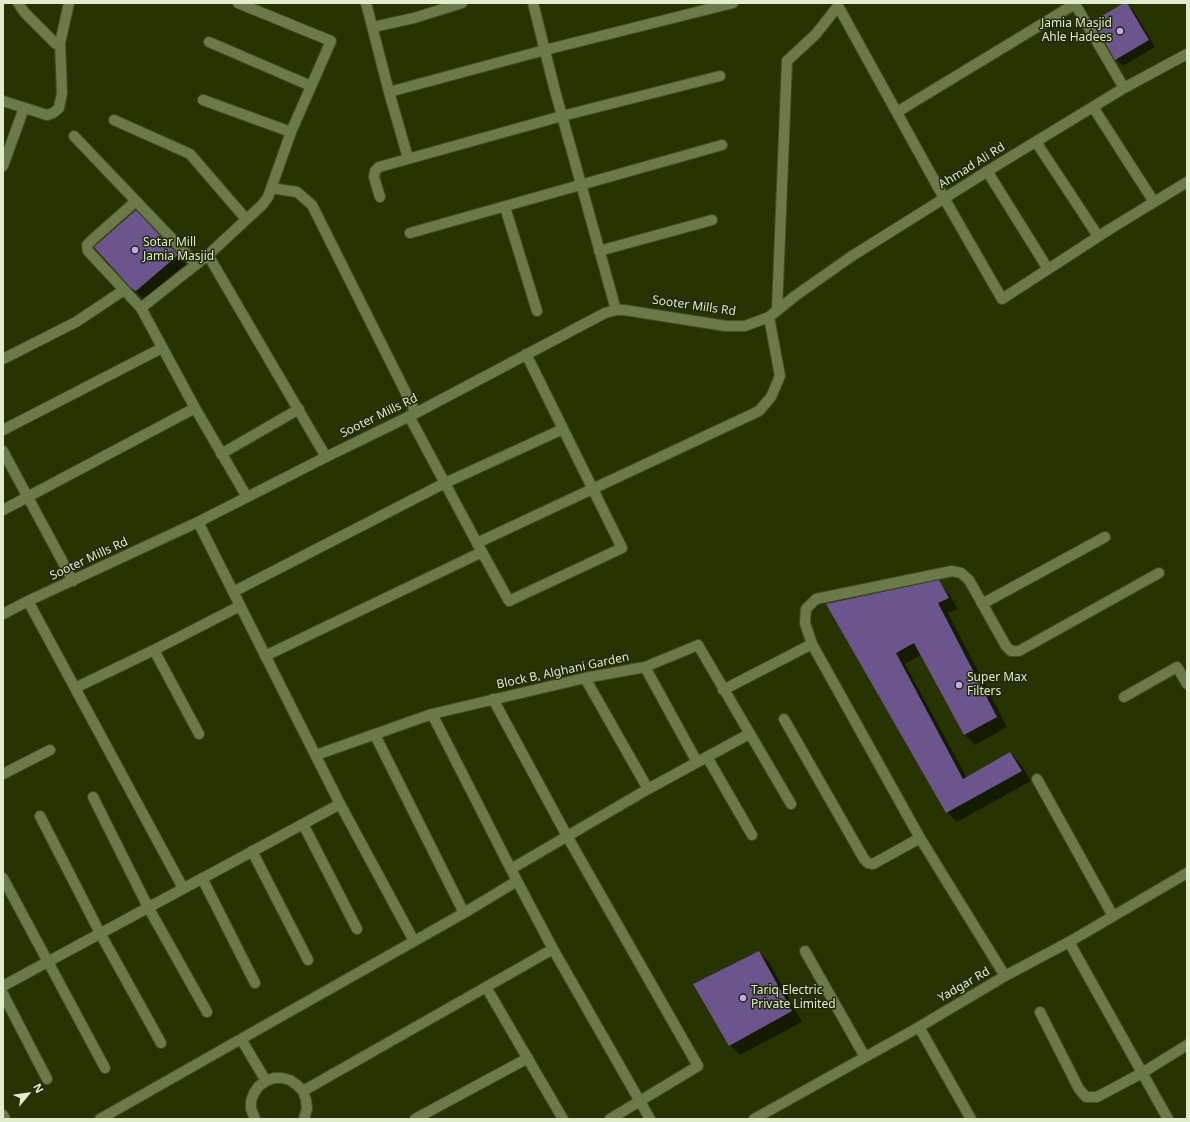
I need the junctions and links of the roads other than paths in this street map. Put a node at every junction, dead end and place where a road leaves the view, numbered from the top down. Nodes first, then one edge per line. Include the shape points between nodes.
1 (18, 3) edge
2 (69, 3) edge
3 (238, 3) edge
4 (366, 3) edge
5 (462, 3) edge
6 (533, 3) edge
7 (733, 3) edge
8 (838, 4) edge
9 (702, 7) edge
10 (373, 27) junction
11 (209, 42) dead end
12 (60, 43) junction
13 (545, 50) junction
14 (1186, 57) edge
15 (720, 76) dead end
16 (310, 86) junction
17 (1124, 88) junction
18 (389, 92) junction
19 (203, 100) dead end
20 (3, 101) edge
21 (1093, 107) junction
22 (24, 108) junction
23 (896, 112) junction
24 (562, 116) junction
25 (114, 120) dead end
26 (291, 132) junction
27 (74, 136) dead end
28 (1036, 142) junction
29 (722, 145) dead end
30 (408, 158) junction
31 (3, 166) edge
32 (987, 171) junction
33 (1187, 182) edge
34 (582, 185) junction
35 (272, 188) junction
36 (380, 198) dead end
37 (944, 198) junction
38 (136, 201) junction
39 (1154, 202) junction
40 (505, 207) junction
41 (246, 220) junction
42 (712, 220) dead end
43 (410, 233) dead end
44 (1098, 236) junction
45 (599, 251) junction
46 (208, 255) junction
47 (196, 264) junction
48 (1048, 269) junction
49 (124, 290) junction
50 (141, 308) junction
51 (616, 310) junction
52 (777, 310) junction
53 (537, 311) dead end
54 (768, 317) junction
55 (162, 348) junction
56 (526, 354) junction
57 (3, 359) edge
58 (195, 408) junction
59 (299, 409) junction
60 (413, 414) junction
61 (562, 429) junction
62 (3, 430) edge
63 (3, 452) edge
64 (221, 454) junction
65 (326, 457) junction
66 (445, 483) junction
67 (592, 489) junction
68 (28, 496) junction
69 (247, 497) junction
70 (3, 510) edge
71 (198, 522) junction
72 (1105, 537) dead end
73 (479, 547) junction
74 (1159, 573) dead end
75 (73, 581) junction
76 (233, 592) junction
77 (28, 601) junction
78 (982, 604) junction
79 (240, 606) junction
80 (3, 614) edge
81 (812, 644) junction
82 (154, 650) junction
83 (265, 656) junction
84 (645, 667) junction
85 (585, 678) junction
86 (1187, 684) edge
87 (75, 688) junction
88 (723, 690) junction
89 (1124, 697) dead end
90 (493, 700) junction
91 (432, 714) junction
92 (784, 719) dead end
93 (199, 734) dead end
94 (749, 734) junction
95 (375, 735) junction
96 (50, 750) dead end
97 (316, 755) junction
98 (707, 757) junction
99 (697, 762) junction
100 (3, 774) edge
101 (1037, 779) dead end
102 (648, 789) junction
103 (93, 797) dead end
104 (340, 804) junction
105 (791, 804) dead end
106 (40, 816) dead end
107 (303, 824) junction
108 (752, 835) dead end
109 (567, 836) junction
110 (920, 838) junction
111 (252, 851) junction
112 (511, 869) junction
113 (1187, 873) edge
114 (3, 878) edge
115 (202, 878) junction
116 (517, 881) junction
117 (183, 888) junction
118 (148, 907) junction
119 (464, 913) junction
120 (1113, 916) junction
121 (357, 929) dead end
122 (100, 933) junction
123 (414, 941) junction
124 (1069, 942) junction
125 (553, 949) junction
126 (805, 951) dead end
127 (308, 960) dead end
128 (48, 961) junction
129 (1006, 976) junction
130 (255, 983) dead end
131 (3, 986) edge
132 (486, 987) junction
133 (3, 994) edge
134 (207, 1012) dead end
135 (1040, 1012) dead end
136 (919, 1026) junction
137 (241, 1039) junction
138 (161, 1043) dead end
139 (1187, 1045) edge
140 (865, 1057) junction
141 (528, 1058) junction
142 (105, 1068) dead end
143 (1142, 1073) junction
144 (47, 1079) dead end
145 (266, 1081) junction
146 (303, 1091) junction
147 (640, 1102) junction
148 (3, 1115) edge
149 (253, 1118) edge
150 (5, 1119) edge
151 (100, 1119) edge
152 (304, 1119) edge
153 (415, 1119) edge
154 (564, 1119) edge
155 (610, 1119) edge
156 (650, 1119) edge
157 (754, 1119) edge
158 (970, 1119) edge
159 (1168, 1119) edge

1 - 12 street via 56,44
2 - 12 street
3 - 16 street via 331,40
4 - 10 street
5 - 10 street
6 - 13 street
7 - 9 street
8 - 23 street
8 - 52 street via 816,34 787,61
9 - 13 street
10 - 18 street
11 - 16 street
12 - 22 street via 62,93 59,108 47,115
13 - 18 street
13 - 24 street
14 - 17 street, Ahmad Ali Rd
15 - 24 street
16 - 26 street
17 - 21 street, Ahmad Ali Rd
17 - 23 street via 1075,4
18 - 30 street
19 - 26 street
20 - 22 street
21 - 28 street, Ahmad Ali Rd
21 - 39 street
22 - 31 street
23 - 37 street
24 - 30 street
24 - 34 street
25 - 41 street via 190,154
26 - 35 street
27 - 38 street
28 - 32 street, Ahmad Ali Rd
28 - 44 street
29 - 34 street
30 - 36 street via 379,166 375,171 374,177
32 - 37 street, Ahmad Ali Rd
32 - 48 street
33 - 39 street
34 - 40 street
34 - 45 street
35 - 41 street via 262,205
35 - 60 street via 297,192 312,204
37 - 48 street via 1002,299
37 - 52 street, Ahmad Ali Rd via 852,256
38 - 47 street
38 - 49 street via 88,245 88,251
39 - 44 street
40 - 43 street
40 - 53 street
41 - 46 street
42 - 45 street
44 - 48 street
45 - 51 street
46 - 47 street
46 - 59 street
47 - 50 street
49 - 50 street
49 - 57 street via 76,322
50 - 55 street
51 - 54 street, Sooter Mills Rd via 640,311 726,326 745,326
51 - 56 street, Sooter Mills Rd via 605,313
52 - 54 street, Sooter Mills Rd
54 - 67 street via 780,376 771,397 759,410
55 - 58 street
55 - 62 street
56 - 60 street, Sooter Mills Rd
56 - 61 street
58 - 64 street
58 - 68 street
59 - 64 street
59 - 65 street
60 - 65 street, Sooter Mills Rd
60 - 66 street
61 - 66 street
61 - 67 street
63 - 68 street
64 - 69 street
65 - 69 street, Sooter Mills Rd
66 - 73 street
66 - 76 street
67 - 73 street
67 - 73 street via 622,548 508,601
68 - 70 street
68 - 75 street
69 - 71 street, Sooter Mills Rd
71 - 75 street, Sooter Mills Rd
71 - 76 street
72 - 78 street
73 - 83 street
74 - 78 street via 1019,651 1011,651 1006,646
75 - 77 street, Sooter Mills Rd
76 - 79 street
77 - 80 street, Sooter Mills Rd
77 - 87 street
78 - 81 street via 969,580 952,571 816,599 806,609 805,623
79 - 82 street
79 - 83 street
81 - 88 street
81 - 110 street
82 - 87 street
82 - 93 street
83 - 97 street
84 - 85 street, Block B, Alghani Garden
84 - 88 street, Block B, Alghani Garden via 698,645
84 - 99 street
85 - 90 street, Block B, Alghani Garden
85 - 102 street
86 - 89 street via 1177,667
87 - 117 street
88 - 94 street
90 - 91 street, Block B, Alghani Garden
90 - 109 street
91 - 95 street, Block B, Alghani Garden
91 - 112 street
92 - 110 street via 864,860 873,864
94 - 98 street
94 - 105 street
95 - 97 street, Block B, Alghani Garden
95 - 119 street
96 - 100 street
97 - 104 street
98 - 99 street
98 - 108 street
99 - 102 street
101 - 120 street
102 - 109 street
103 - 118 street
104 - 107 street
104 - 123 street
106 - 122 street
107 - 111 street
107 - 121 street
109 - 112 street
109 - 147 street via 698,1066
110 - 129 street
111 - 115 street
111 - 127 street
112 - 116 street
113 - 120 street, Yadgar Rd
114 - 128 street
115 - 117 street
115 - 130 street
116 - 119 street
116 - 125 street
117 - 118 street
118 - 122 street
118 - 134 street
119 - 123 street
120 - 124 street, Yadgar Rd
122 - 128 street
122 - 138 street
123 - 137 street
124 - 129 street, Yadgar Rd
124 - 143 street
125 - 132 street
125 - 147 street
126 - 140 street
128 - 131 street
128 - 142 street
129 - 136 street, Yadgar Rd
132 - 141 street
132 - 146 street
133 - 144 street
135 - 143 street via 1086,1098 1097,1096
136 - 140 street, Yadgar Rd
136 - 158 street
137 - 145 street
137 - 151 street
139 - 143 street
140 - 157 street, Yadgar Rd
141 - 153 street
141 - 154 street
143 - 159 street
145 - 146 street via 274,1078 290,1080
145 - 149 street via 256,1089 251,1101
146 - 152 street via 307,1109
147 - 155 street
147 - 156 street
148 - 150 street

